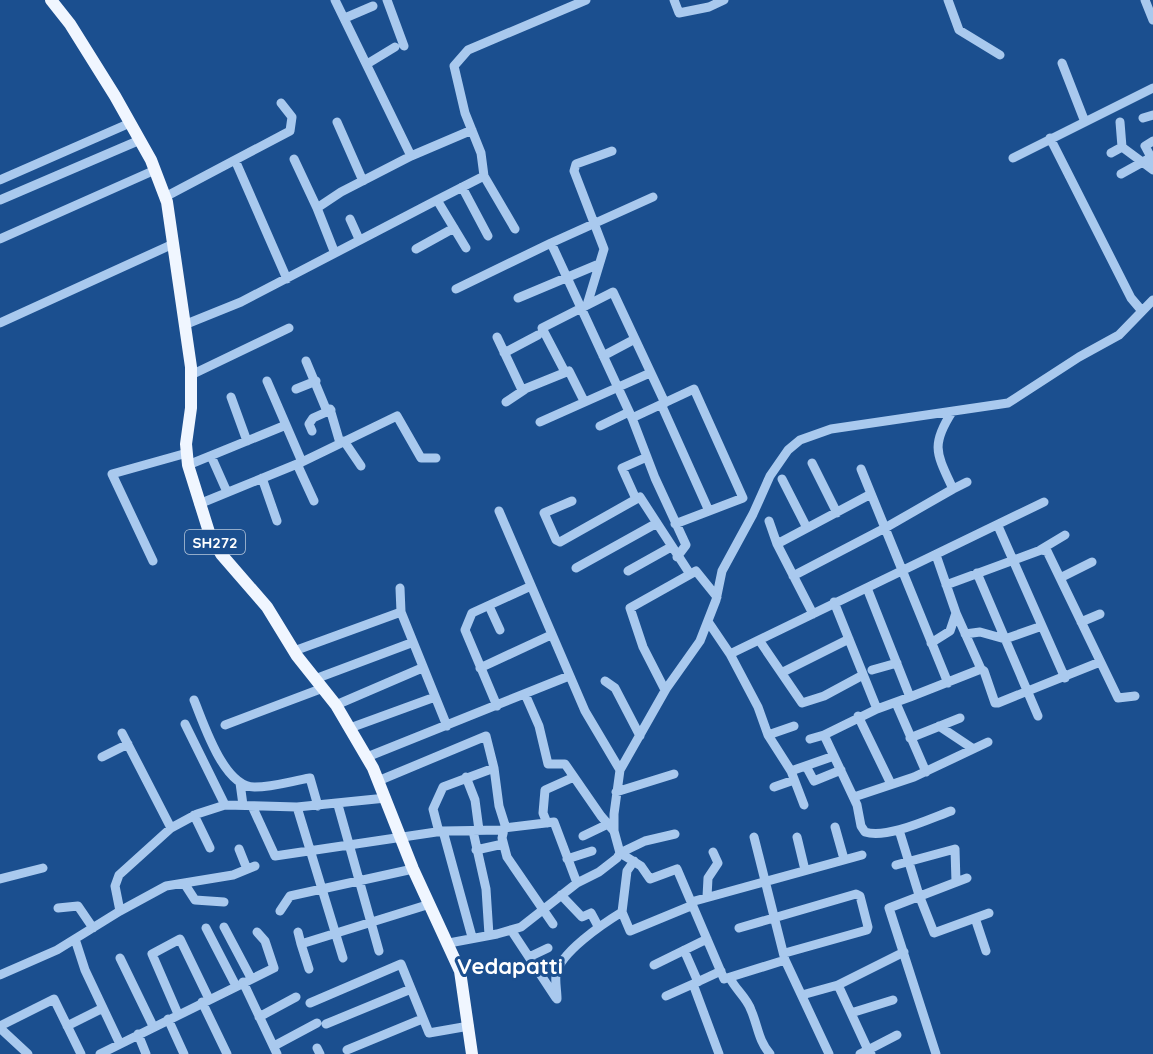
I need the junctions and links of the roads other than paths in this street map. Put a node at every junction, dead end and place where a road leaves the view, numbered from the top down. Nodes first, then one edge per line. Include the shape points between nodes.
1 (51, 0) edge
2 (335, 0) edge
3 (387, 0) edge
4 (586, 0) edge
5 (674, 0) edge
6 (724, 0) edge
7 (948, 0) edge
8 (1145, 0) edge
9 (373, 6) dead end
10 (345, 18) junction
11 (1153, 20) edge
12 (1000, 55) dead end
13 (1062, 63) dead end
14 (367, 64) junction
15 (1151, 89) edge
16 (1153, 100) edge
17 (281, 103) dead end
18 (1153, 115) edge
19 (1143, 118) dead end
20 (337, 122) dead end
21 (1085, 122) junction
22 (1120, 122) dead end
23 (130, 123) junction
24 (472, 130) junction
25 (1050, 138) junction
26 (140, 140) junction
27 (1153, 141) edge
28 (1122, 147) junction
29 (612, 151) dead end
30 (1111, 153) dead end
31 (411, 156) junction
32 (1013, 158) dead end
33 (294, 159) dead end
34 (235, 160) junction
35 (1148, 161) edge
36 (155, 170) junction
37 (1153, 170) edge
38 (1121, 174) dead end
39 (484, 176) junction
40 (0, 180) edge
41 (363, 181) junction
42 (462, 187) junction
43 (165, 197) junction
44 (653, 197) dead end
45 (0, 200) edge
46 (438, 200) junction
47 (317, 208) junction
48 (350, 219) dead end
49 (596, 223) junction
50 (454, 228) junction
51 (515, 228) dead end
52 (488, 236) dead end
53 (0, 239) edge
54 (359, 239) junction
55 (551, 243) junction
56 (173, 244) junction
57 (466, 248) dead end
58 (416, 249) dead end
59 (334, 251) junction
60 (599, 264) junction
61 (566, 276) junction
62 (287, 279) junction
63 (456, 289) dead end
64 (518, 298) dead end
65 (1153, 300) edge
66 (584, 306) junction
67 (1142, 311) junction
68 (0, 324) edge
69 (184, 325) junction
70 (289, 328) dead end
71 (538, 335) dead end
72 (497, 338) dead end
73 (635, 339) junction
74 (504, 353) junction
75 (603, 356) junction
76 (306, 362) dead end
77 (565, 372) junction
78 (650, 374) junction
79 (191, 375) junction
80 (267, 381) dead end
81 (316, 381) junction
82 (617, 386) junction
83 (296, 389) dead end
84 (524, 390) junction
85 (231, 397) dead end
86 (584, 401) junction
87 (506, 402) dead end
88 (663, 403) junction
89 (331, 410) junction
90 (952, 412) junction
91 (631, 415) junction
92 (540, 422) dead end
93 (286, 425) junction
94 (600, 426) dead end
95 (312, 431) dead end
96 (247, 441) junction
97 (342, 442) junction
98 (211, 456) junction
99 (646, 457) junction
100 (436, 458) dead end
101 (188, 459) junction
102 (299, 463) junction
103 (812, 463) dead end
104 (362, 466) dead end
105 (861, 469) dead end
106 (262, 478) junction
107 (782, 479) dead end
108 (967, 482) dead end
109 (952, 489) junction
110 (227, 492) junction
111 (871, 494) junction
112 (743, 498) junction
113 (636, 499) junction
114 (314, 501) dead end
115 (572, 501) dead end
116 (1044, 502) dead end
117 (199, 504) junction
118 (757, 507) junction
119 (499, 511) dead end
120 (709, 511) junction
121 (837, 513) junction
122 (277, 520) dead end
123 (769, 521) dead end
124 (657, 523) junction
125 (675, 524) junction
126 (998, 526) junction
127 (807, 528) junction
128 (885, 528) junction
129 (1065, 535) dead end
130 (777, 544) junction
131 (671, 547) junction
132 (1040, 550) junction
133 (936, 555) junction
134 (677, 556) junction
135 (1014, 560) junction
136 (153, 561) dead end
137 (1092, 562) dead end
138 (576, 568) dead end
139 (628, 571) dead end
140 (902, 571) junction
141 (977, 573) junction
142 (690, 574) junction
143 (793, 576) junction
144 (1060, 578) junction
145 (946, 585) junction
146 (529, 586) junction
147 (400, 588) dead end
148 (867, 588) junction
149 (717, 597) junction
150 (834, 602) junction
151 (489, 606) junction
152 (401, 612) junction
153 (956, 613) junction
154 (813, 614) junction
155 (1100, 614) dead end
156 (1081, 622) junction
157 (709, 623) junction
158 (1042, 626) junction
159 (500, 630) dead end
160 (965, 634) junction
161 (551, 635) junction
162 (849, 639) junction
163 (1005, 639) junction
164 (759, 640) junction
165 (411, 643) junction
166 (931, 643) junction
167 (294, 651) junction
168 (730, 654) junction
169 (1100, 662) junction
170 (897, 663) junction
171 (422, 668) junction
172 (480, 668) junction
173 (981, 669) junction
174 (872, 670) dead end
175 (783, 672) junction
176 (862, 675) junction
177 (569, 676) junction
178 (1065, 678) junction
179 (605, 681) dead end
180 (948, 682) junction
181 (319, 684) junction
182 (665, 690) junction
183 (1028, 693) junction
184 (525, 694) junction
185 (1135, 696) dead end
186 (435, 697) junction
187 (910, 697) junction
188 (194, 700) dead end
189 (896, 703) junction
190 (336, 705) junction
191 (497, 706) junction
192 (877, 710) junction
193 (858, 716) junction
194 (1038, 716) dead end
195 (960, 718) dead end
196 (185, 724) dead end
197 (225, 725) dead end
198 (447, 726) junction
199 (794, 726) dead end
200 (939, 726) junction
201 (350, 728) junction
202 (122, 733) dead end
203 (768, 735) junction
204 (824, 735) junction
205 (640, 736) junction
206 (910, 738) junction
207 (810, 740) dead end
208 (988, 742) dead end
209 (128, 744) junction
210 (972, 748) junction
211 (834, 756) junction
212 (102, 757) dead end
213 (367, 757) junction
214 (806, 766) junction
215 (494, 768) junction
216 (620, 770) junction
217 (841, 770) junction
218 (926, 772) junction
219 (674, 774) dead end
220 (793, 776) junction
221 (466, 777) junction
222 (574, 777) junction
223 (378, 781) junction
224 (240, 783) junction
225 (891, 784) junction
226 (774, 787) dead end
227 (616, 792) junction
228 (854, 797) junction
229 (386, 798) junction
230 (225, 805) junction
231 (338, 805) junction
232 (804, 805) dead end
233 (247, 806) junction
234 (318, 806) junction
235 (297, 807) junction
236 (951, 811) dead end
237 (194, 815) junction
238 (547, 823) junction
239 (611, 827) junction
240 (835, 827) dead end
241 (171, 828) junction
242 (503, 829) junction
243 (476, 830) junction
244 (899, 830) junction
245 (441, 831) junction
246 (675, 834) dead end
247 (583, 836) dead end
248 (754, 837) dead end
249 (797, 837) dead end
250 (401, 838) junction
251 (503, 844) junction
252 (350, 847) junction
253 (210, 848) dead end
254 (239, 849) dead end
255 (312, 850) junction
256 (476, 850) junction
257 (592, 851) dead end
258 (713, 852) dead end
259 (620, 853) junction
260 (862, 855) dead end
261 (567, 859) junction
262 (844, 860) junction
263 (634, 861) junction
264 (908, 861) junction
265 (896, 865) dead end
266 (44, 867) dead end
267 (413, 869) junction
268 (805, 870) junction
269 (967, 878) dead end
270 (0, 879) edge
271 (766, 880) junction
272 (360, 881) junction
273 (956, 882) junction
274 (184, 883) junction
275 (577, 883) junction
276 (322, 889) junction
277 (561, 895) junction
278 (919, 895) junction
279 (707, 897) junction
280 (224, 902) dead end
281 (430, 904) junction
282 (692, 904) junction
283 (58, 908) dead end
284 (542, 909) junction
285 (120, 911) junction
286 (280, 911) dead end
287 (622, 912) junction
288 (989, 913) dead end
289 (776, 917) junction
290 (975, 918) junction
291 (372, 923) junction
292 (553, 924) dead end
293 (598, 926) junction
294 (224, 927) dead end
295 (93, 928) junction
296 (206, 928) dead end
297 (739, 928) dead end
298 (511, 930) junction
299 (257, 932) dead end
300 (298, 933) dead end
301 (336, 934) junction
302 (489, 935) junction
303 (472, 937) junction
304 (75, 939) junction
305 (707, 939) junction
306 (449, 943) junction
307 (302, 944) junction
308 (548, 948) dead end
309 (684, 950) junction
310 (379, 951) dead end
311 (986, 951) dead end
312 (904, 952) junction
313 (238, 955) junction
314 (529, 957) junction
315 (785, 957) junction
316 (120, 958) dead end
317 (344, 958) dead end
318 (224, 962) junction
319 (654, 965) dead end
320 (309, 969) dead end
321 (721, 971) junction
322 (0, 975) edge
323 (729, 978) junction
324 (243, 982) junction
325 (695, 983) junction
326 (838, 985) junction
327 (411, 989) junction
328 (802, 994) junction
329 (666, 996) dead end
330 (296, 998) dead end
331 (893, 999) dead end
332 (206, 1001) junction
333 (310, 1003) dead end
334 (103, 1008) junction
335 (851, 1013) junction
336 (178, 1014) junction
337 (260, 1017) junction
338 (168, 1019) junction
339 (422, 1019) junction
340 (67, 1026) junction
341 (153, 1026) junction
342 (469, 1026) junction
343 (1, 1031) edge
344 (138, 1034) junction
345 (897, 1035) dead end
346 (120, 1044) junction
347 (275, 1050) edge
348 (347, 1050) dead end
349 (866, 1053) edge
350 (28, 1054) edge
351 (81, 1054) edge
352 (101, 1054) edge
353 (146, 1054) edge
354 (184, 1054) edge
355 (227, 1054) edge
356 (472, 1054) edge
357 (719, 1054) edge
358 (770, 1054) edge
359 (829, 1054) edge
360 (936, 1054) edge

1 - 23 main road, SH272 via 70,24
2 - 10 street
3 - 14 street via 400,46
4 - 24 street via 468,50 454,66
5 - 6 street via 679,13
7 - 12 street via 959,30
8 - 11 street
9 - 10 street
10 - 14 street
13 - 21 street
14 - 31 street
15 - 16 street
15 - 21 street
17 - 34 street via 292,117 291,131
18 - 19 street
20 - 41 street
21 - 25 street
22 - 28 street
23 - 26 main road, SH272
23 - 40 street
24 - 31 street
24 - 39 street
25 - 32 street
25 - 67 street via 1131,298
26 - 36 main road, SH272
26 - 45 street
27 - 35 street via 1145,146
28 - 30 street
28 - 35 street
29 - 49 street via 576,164 574,171
31 - 41 street
33 - 47 street
34 - 43 street
34 - 62 street
35 - 37 street
35 - 38 street
36 - 43 main road, SH272
36 - 53 street
39 - 42 street
39 - 51 street
41 - 47 street
42 - 46 street
42 - 52 street
43 - 56 main road, SH272
44 - 49 street
46 - 50 street
46 - 54 street
47 - 59 street
48 - 54 street
49 - 55 street
49 - 60 street via 604,249
50 - 57 street
50 - 58 street
54 - 59 street
55 - 61 street
55 - 63 street
56 - 68 street
56 - 69 main road, SH272
59 - 62 street
60 - 61 street
60 - 66 street
61 - 64 street
61 - 66 street
62 - 69 street
65 - 67 street
66 - 73 street via 614,293
66 - 75 street
66 - 77 street via 542,328
67 - 90 street via 1119,335 1008,403
69 - 79 main road, SH272
70 - 79 street
71 - 74 street
72 - 74 street
73 - 75 street
73 - 78 street
74 - 84 street via 519,389
75 - 82 street
76 - 81 street
77 - 84 street
77 - 86 street via 569,370
78 - 82 street
78 - 88 street
79 - 101 main road, SH272
80 - 93 street
81 - 83 street
81 - 89 street via 326,409
82 - 86 street
82 - 91 street
84 - 87 street
85 - 96 street
86 - 92 street
88 - 91 street
88 - 112 street via 694,389
88 - 120 street
89 - 95 street via 313,418 309,424
89 - 97 street
90 - 109 street via 937,443
90 - 118 street via 831,429 800,440 779,462
91 - 94 street
91 - 99 street
93 - 96 street
93 - 102 street
96 - 98 street
97 - 100 street via 397,416 421,458
97 - 102 street
97 - 104 street
98 - 101 street
98 - 110 street
99 - 113 street via 622,468
99 - 125 street
101 - 117 main road, SH272
101 - 136 street via 112,474
102 - 106 street
102 - 114 street
103 - 121 street
105 - 111 street
106 - 110 street
106 - 122 street
107 - 127 street
108 - 109 street
109 - 128 street
110 - 117 street
111 - 121 street
111 - 128 street
112 - 118 street
112 - 120 street
113 - 115 street via 558,541 544,513
113 - 124 street via 640,497
116 - 126 street
117 - 167 main road, SH272 via 222,554 267,606
118 - 149 street via 722,571
119 - 146 street
120 - 125 street
121 - 127 street
123 - 130 street
124 - 131 street
124 - 138 street
125 - 134 street via 686,545
126 - 133 street
126 - 135 street
127 - 130 street
128 - 140 street
128 - 143 street
129 - 132 street
130 - 143 street
131 - 134 street
131 - 139 street
132 - 135 street
132 - 144 street via 1047,551
133 - 140 street
133 - 145 street
134 - 142 street
135 - 141 street
135 - 158 street
137 - 144 street
140 - 148 street
140 - 166 street
141 - 145 street
141 - 163 street
142 - 149 street via 696,570
142 - 182 street via 630,608 643,647
143 - 154 street
144 - 156 street
145 - 153 street
146 - 151 street
146 - 161 street
147 - 152 street
148 - 150 street
148 - 170 street
149 - 157 street
150 - 154 street
150 - 162 street
151 - 159 street
151 - 172 street via 472,613 465,630
152 - 165 street
152 - 167 street
153 - 160 street
153 - 166 street via 950,631
154 - 164 street
155 - 156 street
156 - 169 street
157 - 168 street
157 - 182 street
158 - 163 street
158 - 178 street
160 - 163 street via 980,632
160 - 173 street
161 - 172 street
161 - 177 street
162 - 175 street
162 - 176 street
163 - 183 street
164 - 168 street
164 - 175 street
165 - 171 street
165 - 181 street
166 - 180 street
167 - 181 main road, SH272
168 - 203 street
169 - 178 street
169 - 185 street via 1118,698
170 - 174 street
170 - 187 street
171 - 186 street
171 - 190 street
172 - 191 street
173 - 180 street
173 - 183 street via 996,704
175 - 176 street via 802,703
176 - 192 street
177 - 184 street
177 - 216 street
178 - 183 street
179 - 205 street via 615,688
180 - 187 street
181 - 190 main road, SH272
181 - 197 street
182 - 205 street
183 - 194 street
184 - 191 street
184 - 222 street via 539,726 548,764 565,764
186 - 198 street
186 - 201 street
187 - 189 street
188 - 224 street via 223,766
189 - 192 street
189 - 206 street
190 - 201 main road, SH272
191 - 198 street
192 - 193 street
193 - 204 street
193 - 225 street
195 - 200 street
196 - 230 street
198 - 213 street
199 - 203 street
200 - 206 street
200 - 210 street
201 - 213 main road, SH272
202 - 209 street
203 - 220 street
204 - 207 street
204 - 211 street
205 - 216 street
206 - 218 street
208 - 210 street
209 - 212 street
209 - 241 street
210 - 218 street
211 - 214 street
211 - 217 street
213 - 223 main road, SH272
214 - 217 street via 814,781
214 - 220 street
215 - 221 street
215 - 223 street via 486,736
215 - 242 street
216 - 227 street
217 - 228 street
218 - 225 street
219 - 227 street
220 - 226 street
220 - 232 street
221 - 243 street via 475,800
221 - 245 street via 443,787 433,809
222 - 238 street via 545,790 543,813
222 - 239 street
223 - 229 main road, SH272
224 - 233 street
224 - 234 street via 253,788 310,778
225 - 228 street
227 - 239 street
228 - 244 street via 865,832
229 - 231 street
229 - 250 main road, SH272
230 - 233 street
230 - 237 street
231 - 234 street
231 - 252 street
233 - 235 street
233 - 255 street via 275,856
234 - 235 street
235 - 255 street
236 - 244 street
237 - 241 street
237 - 253 street
238 - 242 street
238 - 261 street via 554,822
239 - 247 street
239 - 259 street
240 - 262 street
241 - 285 street via 119,875 115,886
242 - 243 street
242 - 251 street
243 - 245 street
243 - 256 street
244 - 264 street
245 - 250 street
245 - 303 street
246 - 259 street via 645,841
248 - 271 street
249 - 268 street
250 - 252 street
250 - 267 main road, SH272
251 - 256 street
251 - 284 street via 507,857
252 - 255 street
252 - 272 street
254 - 274 street via 251,868 235,880
255 - 276 street
256 - 302 street via 486,889
257 - 261 street
258 - 279 street via 718,863 708,878
259 - 263 street
259 - 275 street via 599,872
260 - 262 street
261 - 275 street
262 - 268 street
263 - 282 street via 650,879 677,869
263 - 287 street via 627,871
264 - 265 street
264 - 273 street via 955,849
264 - 278 street
266 - 270 street
267 - 272 street
267 - 281 main road, SH272
268 - 271 street
269 - 273 street
271 - 279 street
271 - 289 street
272 - 276 street
272 - 291 street
273 - 278 street
274 - 280 street via 195,900
274 - 285 street via 166,886
275 - 277 street
276 - 286 street via 290,896
276 - 301 street
277 - 284 street
277 - 293 street via 582,917 591,913
278 - 290 street via 934,933
278 - 312 street via 890,908
279 - 282 street
281 - 291 street
281 - 306 main road, SH272
282 - 287 street via 630,931
282 - 305 street
283 - 295 street via 78,906
284 - 292 street
284 - 298 street via 522,927
285 - 295 street
287 - 293 street
288 - 290 street
289 - 297 street
289 - 315 street
289 - 315 street via 856,894 860,896 868,927
290 - 311 street
291 - 301 street
291 - 310 street
293 - 314 street via 572,949 556,974 557,999
294 - 313 street
295 - 304 street
296 - 318 street
298 - 302 street
298 - 314 street
299 - 324 street via 265,941 274,968
300 - 307 street
301 - 307 street
301 - 317 street
302 - 303 street
303 - 306 street
304 - 322 street
304 - 334 street
305 - 309 street
305 - 321 street
306 - 342 main road, SH272 via 460,971
307 - 320 street
308 - 314 street
309 - 319 street
309 - 325 street
312 - 326 street
312 - 360 street
313 - 318 street
313 - 324 street
315 - 323 street
315 - 328 street
316 - 341 street
318 - 324 street
321 - 323 street via 724,979
321 - 325 street
323 - 358 street via 751,1008 760,1041
324 - 332 street
324 - 337 street
325 - 329 street
325 - 357 street
326 - 328 street
326 - 335 street
327 - 333 street via 401,964
327 - 339 street
327 - 347 street via 322,1024
328 - 359 street
330 - 337 street
331 - 335 street
332 - 336 street
332 - 336 street via 180,939 152,954
332 - 355 street
334 - 340 street
334 - 346 street
335 - 349 street
336 - 338 street
337 - 347 street
338 - 341 street
338 - 354 street
339 - 342 street via 431,1035
339 - 348 street
340 - 343 street via 54,999
340 - 351 street
341 - 344 street
342 - 356 main road, SH272
343 - 350 street
344 - 346 street
344 - 353 street
345 - 349 street
346 - 352 street

